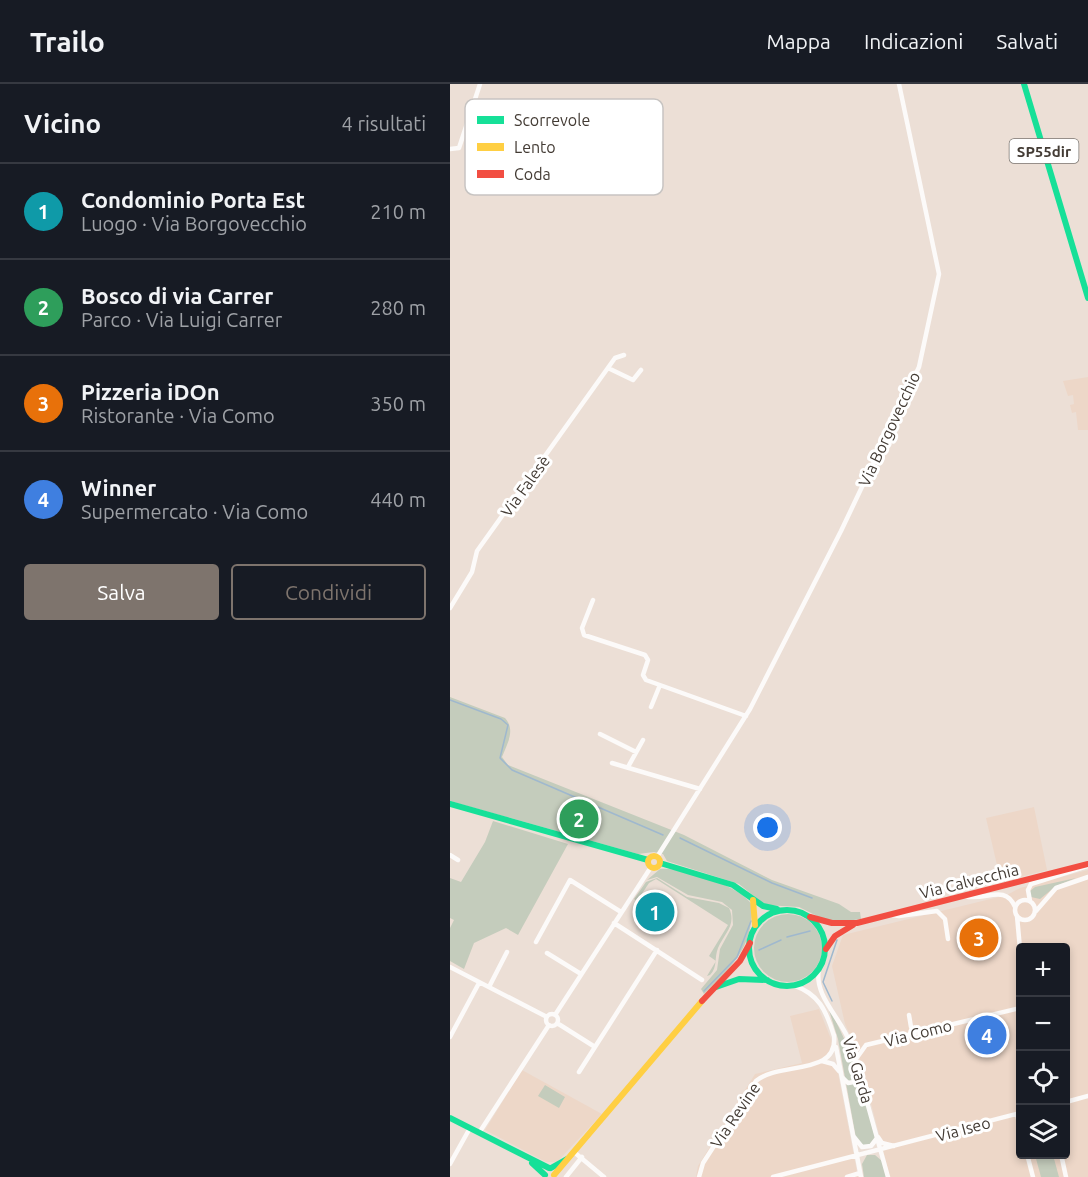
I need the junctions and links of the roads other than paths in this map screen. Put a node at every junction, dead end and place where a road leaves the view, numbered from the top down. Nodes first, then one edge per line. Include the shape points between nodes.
1 (480, 84) edge
2 (899, 84) edge
3 (1024, 84) edge
4 (475, 99) edge
5 (465, 130) edge
6 (450, 149) edge
7 (1088, 298) edge
8 (615, 350) dead end
9 (624, 355) dead end
10 (615, 358) junction
11 (608, 368) junction
12 (641, 370) dead end
13 (593, 600) dead end
14 (450, 608) edge
15 (660, 685) junction
16 (651, 707) dead end
17 (746, 716) junction
18 (600, 734) dead end
19 (643, 740) dead end
20 (636, 752) junction
21 (612, 763) dead end
22 (628, 766) junction
23 (700, 789) junction
24 (450, 804) edge
25 (450, 855) edge
26 (458, 860) dead end
27 (658, 860) junction
28 (649, 863) junction
29 (1088, 865) edge
30 (1088, 877) edge
31 (965, 896) junction
32 (753, 899) junction
33 (1045, 899) junction
34 (1031, 902) junction
35 (1015, 908) junction
36 (783, 910) junction
37 (1035, 911) junction
38 (621, 912) junction
39 (892, 915) junction
40 (1017, 916) junction
41 (810, 917) junction
42 (1028, 920) junction
43 (614, 923) junction
44 (857, 923) junction
45 (755, 928) junction
46 (1018, 932) junction
47 (948, 939) dead end
48 (536, 942) dead end
49 (750, 943) junction
50 (1019, 943) edge
51 (657, 950) junction
52 (826, 950) junction
53 (507, 952) dead end
54 (548, 953) dead end
55 (450, 967) edge
56 (819, 969) junction
57 (581, 974) junction
58 (702, 980) dead end
59 (768, 980) junction
60 (479, 982) junction
61 (793, 985) junction
62 (489, 987) junction
63 (712, 988) junction
64 (1016, 1009) edge
65 (555, 1015) junction
66 (909, 1015) dead end
67 (547, 1017) junction
68 (557, 1023) junction
69 (549, 1025) junction
70 (911, 1027) dead end
71 (834, 1035) junction
72 (450, 1037) edge
73 (595, 1047) junction
74 (856, 1059) junction
75 (822, 1061) junction
76 (579, 1072) dead end
77 (861, 1074) junction
78 (842, 1076) junction
79 (1088, 1096) edge
80 (1070, 1101) edge
81 (1016, 1115) edge
82 (450, 1118) edge
83 (470, 1128) junction
84 (479, 1133) junction
85 (853, 1135) junction
86 (878, 1137) junction
87 (906, 1144) junction
88 (881, 1151) junction
89 (868, 1152) junction
90 (572, 1155) junction
91 (856, 1156) junction
92 (525, 1157) junction
93 (582, 1157) junction
94 (883, 1159) junction
95 (1029, 1159) edge
96 (1062, 1159) edge
97 (450, 1164) edge
98 (550, 1168) junction
99 (860, 1172) edge
100 (545, 1176) edge
101 (554, 1176) edge
102 (566, 1177) edge
103 (604, 1177) edge
104 (699, 1177) edge
105 (773, 1177) edge
106 (847, 1177) edge
107 (888, 1177) edge
108 (1033, 1177) edge
109 (1066, 1177) edge

1 - 4 street
2 - 17 street, Via Borgovecchio via 939,274 921,357 913,384
3 - 7 main road, SP55dir
5 - 6 street via 459,148
8 - 10 street
9 - 10 street
10 - 11 street, Via Falesè
11 - 12 street via 633,380
11 - 14 street, Via Falesè via 477,551 472,572
13 - 15 street via 582,632 645,655 648,660 643,677
15 - 16 street
15 - 17 street
17 - 23 street, Via Borgovecchio
18 - 20 street
19 - 20 street
20 - 22 street
21 - 22 street
22 - 23 street
23 - 27 street, Via Borgovecchio
24 - 28 main road
25 - 26 street
27 - 28 main road via 656,867
27 - 28 main road via 651,856
27 - 32 main road via 730,883
28 - 38 street
29 - 31 main road, Via Calvecchia
29 - 34 street via 1031,884
30 - 33 street via 1066,883
31 - 35 street via 1002,894 1010,897
31 - 39 main road, Via Calvecchia
32 - 36 main road via 763,906
32 - 45 main road
33 - 34 street
33 - 37 street
34 - 35 street via 1021,901
34 - 37 street
35 - 40 street
36 - 41 main road via 797,910
36 - 45 main road via 766,916
37 - 42 street
38 - 43 street
38 - 48 street via 570,880
39 - 44 main road, Via Calvecchia
39 - 47 street via 937,911 945,918
40 - 42 street
40 - 46 street
41 - 44 main road, Via Calvecchia via 832,923
41 - 52 main road via 822,930
42 - 46 street
43 - 51 street
43 - 57 street
44 - 52 main road, Via Calvecchia via 840,931
45 - 49 main road
46 - 50 street
49 - 59 main road via 753,963
49 - 63 main road via 740,961
51 - 58 street
51 - 73 street
52 - 56 main road
53 - 62 street
54 - 57 street
55 - 60 street
56 - 61 main road via 808,980
56 - 74 street, Via Garda via 819,988 847,1033
57 - 65 street
59 - 61 main road
59 - 63 main road via 739,979
60 - 62 street
60 - 72 street
61 - 71 street via 814,995
62 - 67 street
63 - 90 main road
64 - 74 street, Via Como via 867,1045
65 - 67 street
65 - 68 street
66 - 70 street, Via Como
67 - 69 street
68 - 69 street
68 - 73 street
69 - 84 street
71 - 75 street via 834,1050
71 - 78 street
73 - 76 street
74 - 77 street, Via Garda
75 - 78 street via 837,1066
75 - 104 street, Via Revine via 756,1081 703,1163
77 - 78 street via 851,1083
77 - 86 street, Via Garda
78 - 85 street
79 - 80 street
81 - 87 street, Via Iseo
82 - 83 main road
83 - 84 main road
83 - 97 street
84 - 92 main road
85 - 86 street via 864,1147
85 - 91 street
86 - 87 street, Via Iseo via 887,1145
86 - 88 street, Via Garda
87 - 88 street, Via Iseo
88 - 89 street, Via Iseo
88 - 94 street, Via Garda
89 - 91 street, Via Iseo
89 - 94 street
89 - 99 street via 860,1158
90 - 93 street
90 - 98 main road
90 - 101 main road
91 - 99 street
91 - 105 street, Via Iseo
92 - 98 main road
92 - 100 main road
93 - 102 street
93 - 103 street
94 - 107 street, Via Garda
95 - 108 street
96 - 109 street
98 - 100 main road
98 - 101 main road
99 - 106 street

